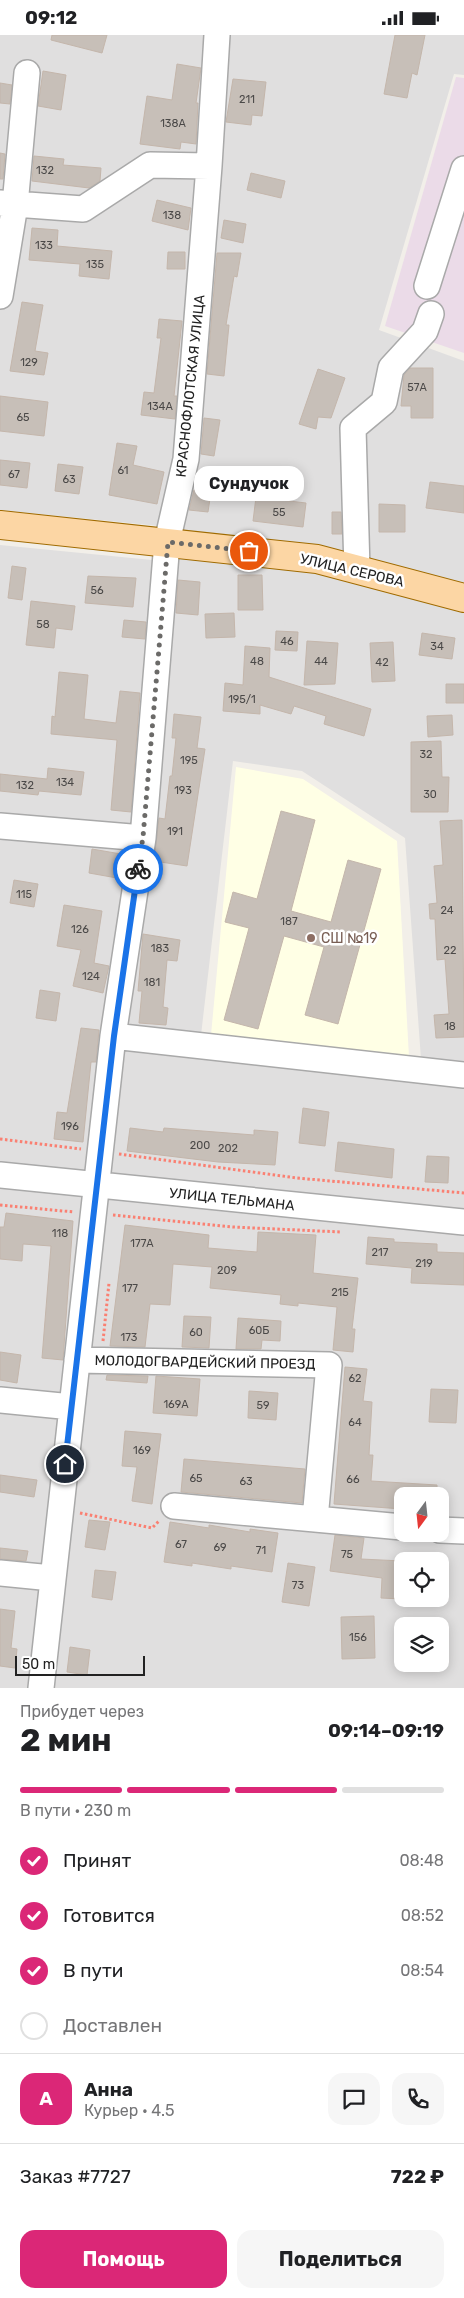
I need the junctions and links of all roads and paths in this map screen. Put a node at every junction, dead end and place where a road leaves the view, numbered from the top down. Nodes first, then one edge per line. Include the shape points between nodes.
1 (217, 35) edge
2 (27, 73) dead end
3 (209, 166) junction
4 (464, 171) edge
5 (8, 204) edge
6 (427, 286) dead end
7 (0, 296) edge
8 (431, 314) dead end
9 (0, 525) edge
10 (168, 542) junction
11 (357, 570) junction
12 (464, 598) edge
13 (0, 826) edge
14 (143, 837) junction
15 (114, 1036) junction
16 (464, 1075) edge
17 (0, 1139) edge
18 (100, 1151) junction
19 (0, 1175) edge
20 (96, 1185) junction
21 (464, 1193) edge
22 (0, 1205) edge
23 (93, 1213) junction
24 (464, 1222) edge
25 (348, 1233) dead end
26 (77, 1360) junction
27 (0, 1400) edge
28 (72, 1407) junction
29 (174, 1506) joint
30 (80, 1513) dead end
31 (316, 1519) junction
32 (394, 1526) edge
33 (449, 1530) edge
34 (464, 1531) edge
35 (0, 1573) edge
36 (52, 1578) junction
37 (41, 1688) edge

1 - 3 street, КРАСНОФЛОТСКАЯ УЛИЦА
2 - 5 street
3 - 5 street via 150,165 83,209
3 - 10 street, КРАСНОФЛОТСКАЯ УЛИЦА via 186,459
4 - 6 street
5 - 7 street
8 - 11 street via 426,331 391,368 384,403 353,428
9 - 10 main road, УЛИЦА СЕРОВА
10 - 11 main road, УЛИЦА СЕРОВА via 317,559
10 - 14 street, КРАСНОФЛОТСКАЯ УЛИЦА
11 - 12 main road, УЛИЦА СЕРОВА
13 - 14 street
14 - 15 street, КРАСНОФЛОТСКАЯ УЛИЦА
15 - 16 street
15 - 18 street, КРАСНОФЛОТСКАЯ УЛИЦА
17 - 18 path
18 - 20 street, КРАСНОФЛОТСКАЯ УЛИЦА
18 - 21 path via 297,1178
19 - 20 street, УЛИЦА ТЕЛЬМАНА
20 - 23 street, КРАСНОФЛОТСКАЯ УЛИЦА
20 - 24 street, УЛИЦА ТЕЛЬМАНА
22 - 23 path
23 - 25 path via 233,1227
23 - 26 street, КРАСНОФЛОТСКАЯ УЛИЦА
26 - 28 street, КРАСНОФЛОТСКАЯ УЛИЦА
26 - 31 street, МОЛОДОГВАРДЕЙСКИЙ ПРОЕЗД via 330,1365
27 - 28 street
28 - 36 street, КРАСНОФЛОТСКАЯ УЛИЦА
29 - 30 path via 152,1528
29 - 31 street
31 - 32 street
33 - 34 street
35 - 36 street
36 - 37 street, КРАСНОФЛОТСКАЯ УЛИЦА

